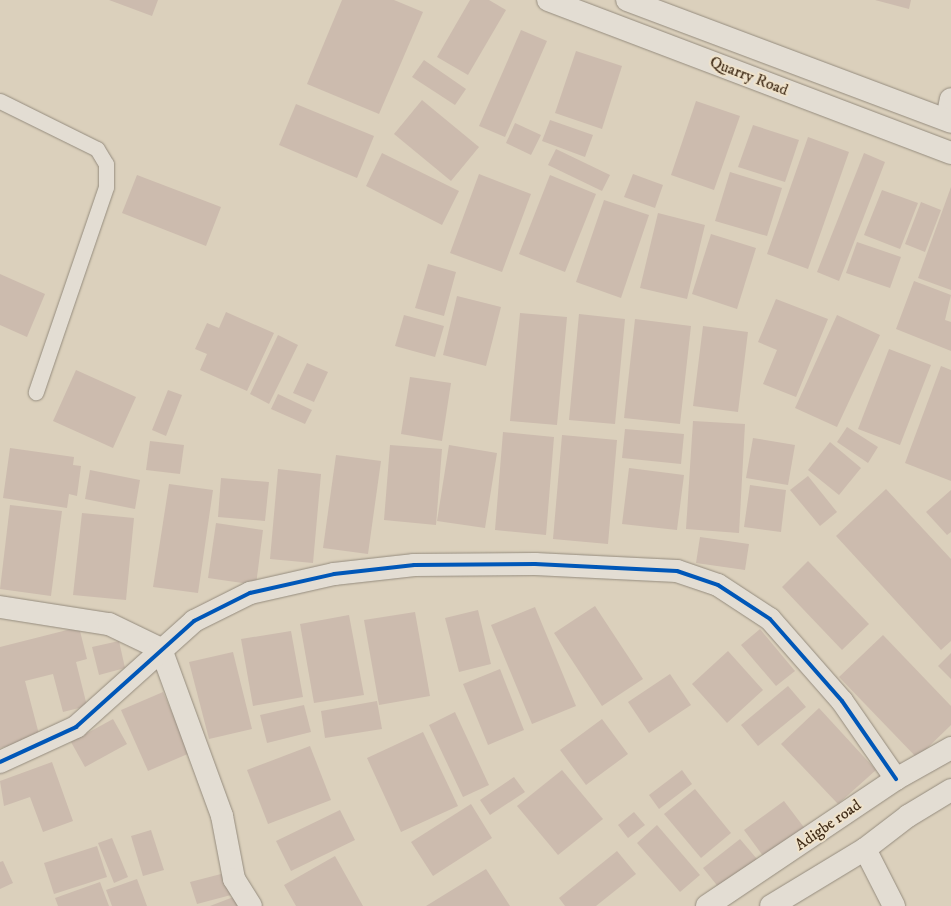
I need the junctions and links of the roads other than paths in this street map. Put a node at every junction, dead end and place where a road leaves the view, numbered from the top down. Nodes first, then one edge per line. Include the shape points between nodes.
1 (548, 0) edge
2 (627, 0) edge
3 (0, 101) edge
4 (950, 114) edge
5 (951, 153) edge
6 (36, 392) dead end
7 (0, 607) edge
8 (161, 649) junction
9 (951, 748) edge
10 (0, 762) edge
11 (896, 779) junction
12 (951, 790) edge
13 (865, 849) junction
14 (251, 906) edge
15 (707, 906) edge
16 (771, 906) edge
17 (894, 906) edge

1 - 5 street, Quarry Road
2 - 4 street, Quarry Road
3 - 6 lane via 97,149 106,164 106,188
7 - 8 street via 109,624
8 - 10 street via 76,727
8 - 11 street via 194,621 250,593 334,574 414,565 520,564 677,571 718,585 770,618 842,701
8 - 14 street via 222,816 234,879
9 - 11 street, Adigbe road
11 - 15 street, Adigbe road
12 - 13 street via 908,816
13 - 16 street
13 - 17 street

